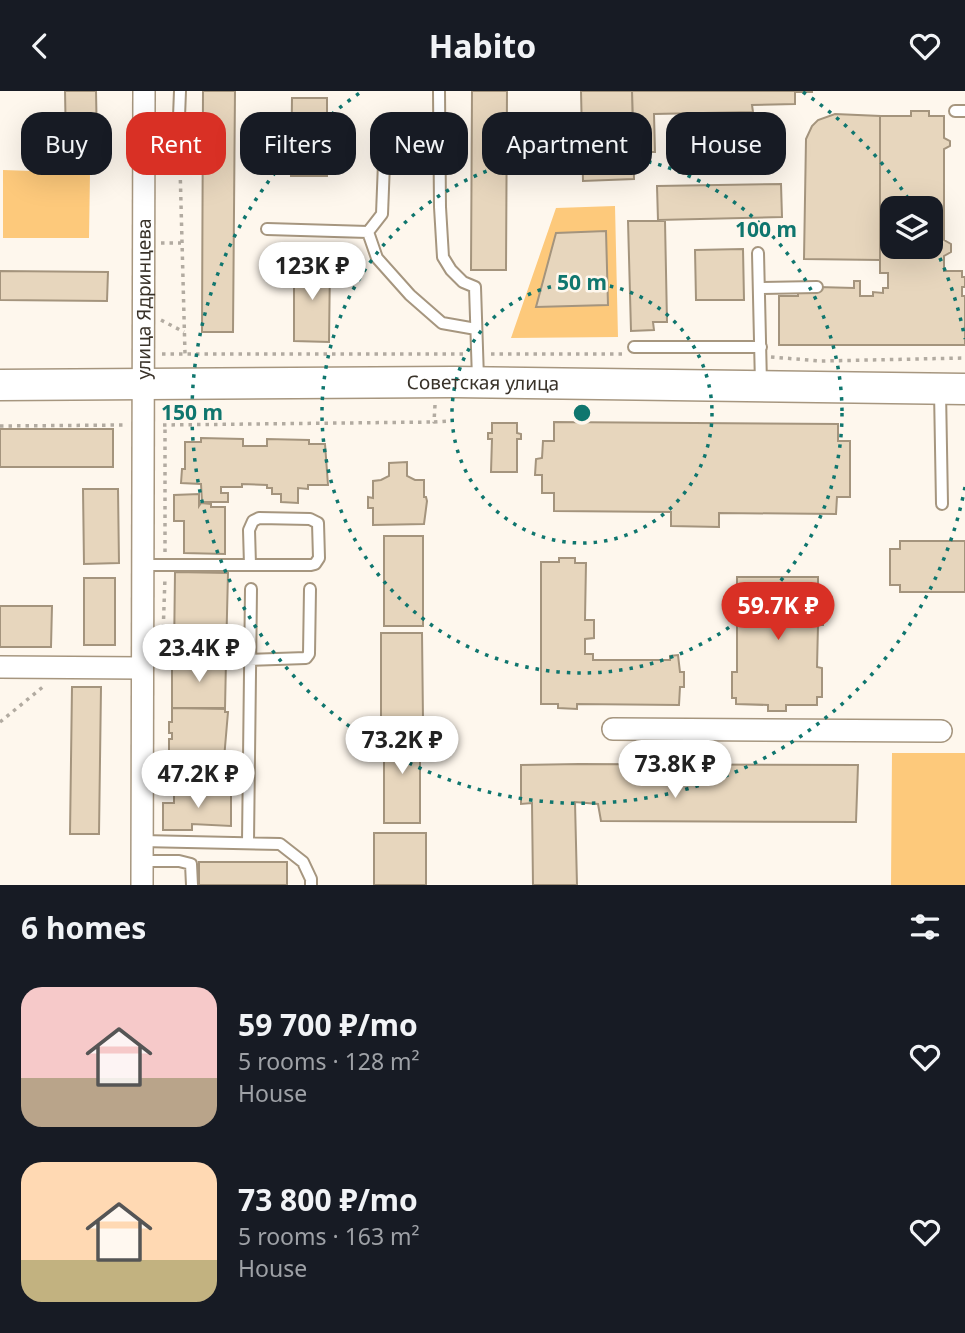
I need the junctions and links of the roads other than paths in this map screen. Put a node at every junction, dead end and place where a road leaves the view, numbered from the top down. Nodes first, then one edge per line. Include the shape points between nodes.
1 (144, 91) edge
2 (180, 91) edge
3 (439, 91) edge
4 (178, 112) edge
5 (439, 112) edge
6 (384, 175) edge
7 (439, 175) edge
8 (267, 229) dead end
9 (368, 232) junction
10 (758, 253) dead end
11 (817, 287) dead end
12 (759, 288) junction
13 (477, 329) junction
14 (634, 347) dead end
15 (761, 347) junction
16 (478, 363) junction
17 (0, 385) edge
18 (144, 385) junction
19 (761, 387) junction
20 (952, 389) edge
21 (942, 504) dead end
22 (142, 565) junction
23 (250, 565) junction
24 (251, 589) dead end
25 (310, 589) dead end
26 (250, 660) junction
27 (0, 667) edge
28 (141, 668) junction
29 (613, 729) dead end
30 (941, 731) dead end
31 (248, 842) junction
32 (142, 851) junction
33 (142, 885) edge
34 (192, 885) edge
35 (311, 885) edge

1 - 18 street, улица Ядринцева
2 - 4 lane
3 - 5 lane
6 - 9 lane via 382,214
7 - 13 lane via 443,257 463,282 475,287
8 - 9 lane
9 - 13 lane via 377,258 410,295 442,323
10 - 12 lane
11 - 12 lane
12 - 15 lane
13 - 16 lane
14 - 15 lane
15 - 19 lane
16 - 18 main road, Советская улица
16 - 19 main road, Советская улица
17 - 18 main road, Советская улица
18 - 22 street, улица Ядринцева
19 - 20 main road, Советская улица
20 - 21 lane
22 - 23 lane
22 - 28 street, улица Ядринцева
23 - 23 lane via 315,564 319,558 318,523 310,519 253,520
24 - 26 lane
25 - 26 lane via 306,659
26 - 31 lane
27 - 28 street
28 - 32 street, улица Ядринцева
29 - 30 street
31 - 32 lane
31 - 35 lane via 288,848 303,862
32 - 33 street, улица Ядринцева
32 - 34 lane via 191,865

